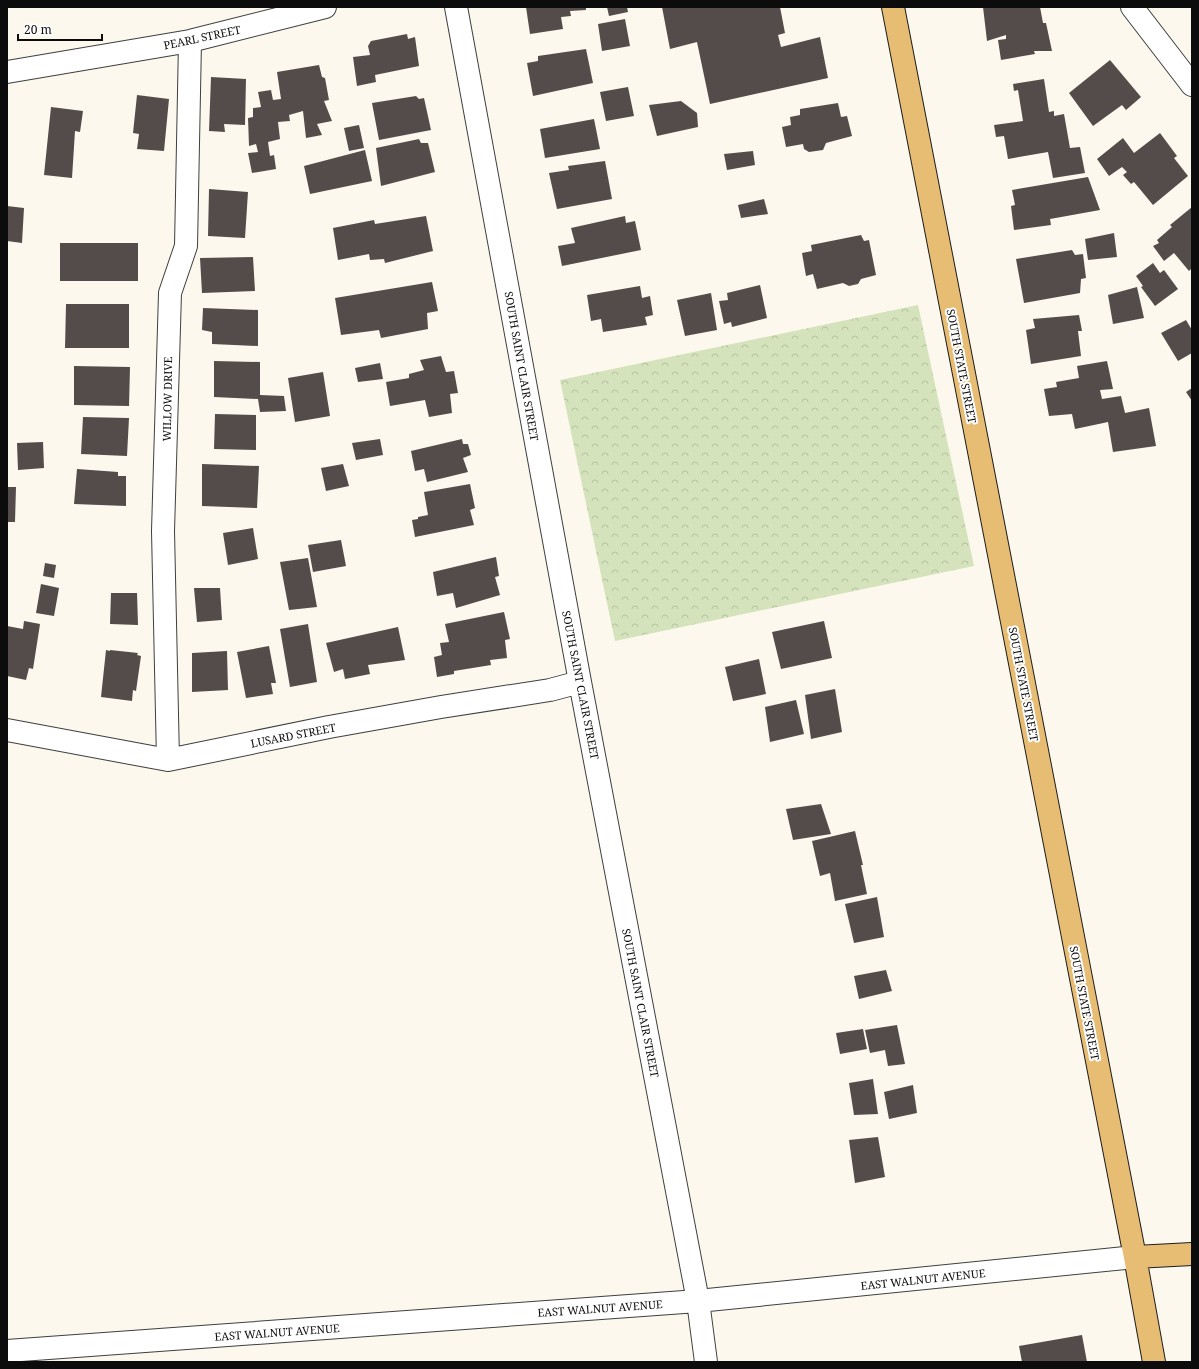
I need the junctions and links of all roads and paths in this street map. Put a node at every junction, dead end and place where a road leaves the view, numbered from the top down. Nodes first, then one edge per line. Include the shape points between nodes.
1 (325, 7) edge
2 (456, 7) edge
3 (893, 7) edge
4 (1132, 7) edge
5 (190, 41) junction
6 (7, 72) edge
7 (1192, 85) edge
8 (580, 682) junction
9 (7, 730) edge
10 (168, 760) junction
11 (1192, 1254) edge
12 (1135, 1258) junction
13 (698, 1301) junction
14 (7, 1351) edge
15 (706, 1362) edge
16 (1154, 1362) edge

1 - 5 street, PEARL STREET
2 - 8 street, SOUTH SAINT CLAIR STREET
3 - 12 main road, SOUTH STATE STREET
4 - 7 street
5 - 6 street, PEARL STREET
5 - 10 street, WILLOW DRIVE via 186,246 170,293 164,531
8 - 10 street, LUSARD STREET via 550,690 329,727
8 - 13 street, SOUTH SAINT CLAIR STREET
9 - 10 street, LUSARD STREET
11 - 12 main road, EAST WALNUT AVENUE
12 - 13 street, EAST WALNUT AVENUE
12 - 16 main road, SOUTH STATE STREET
13 - 14 street, EAST WALNUT AVENUE
13 - 15 street, SOUTH SAINT CLAIR STREET

